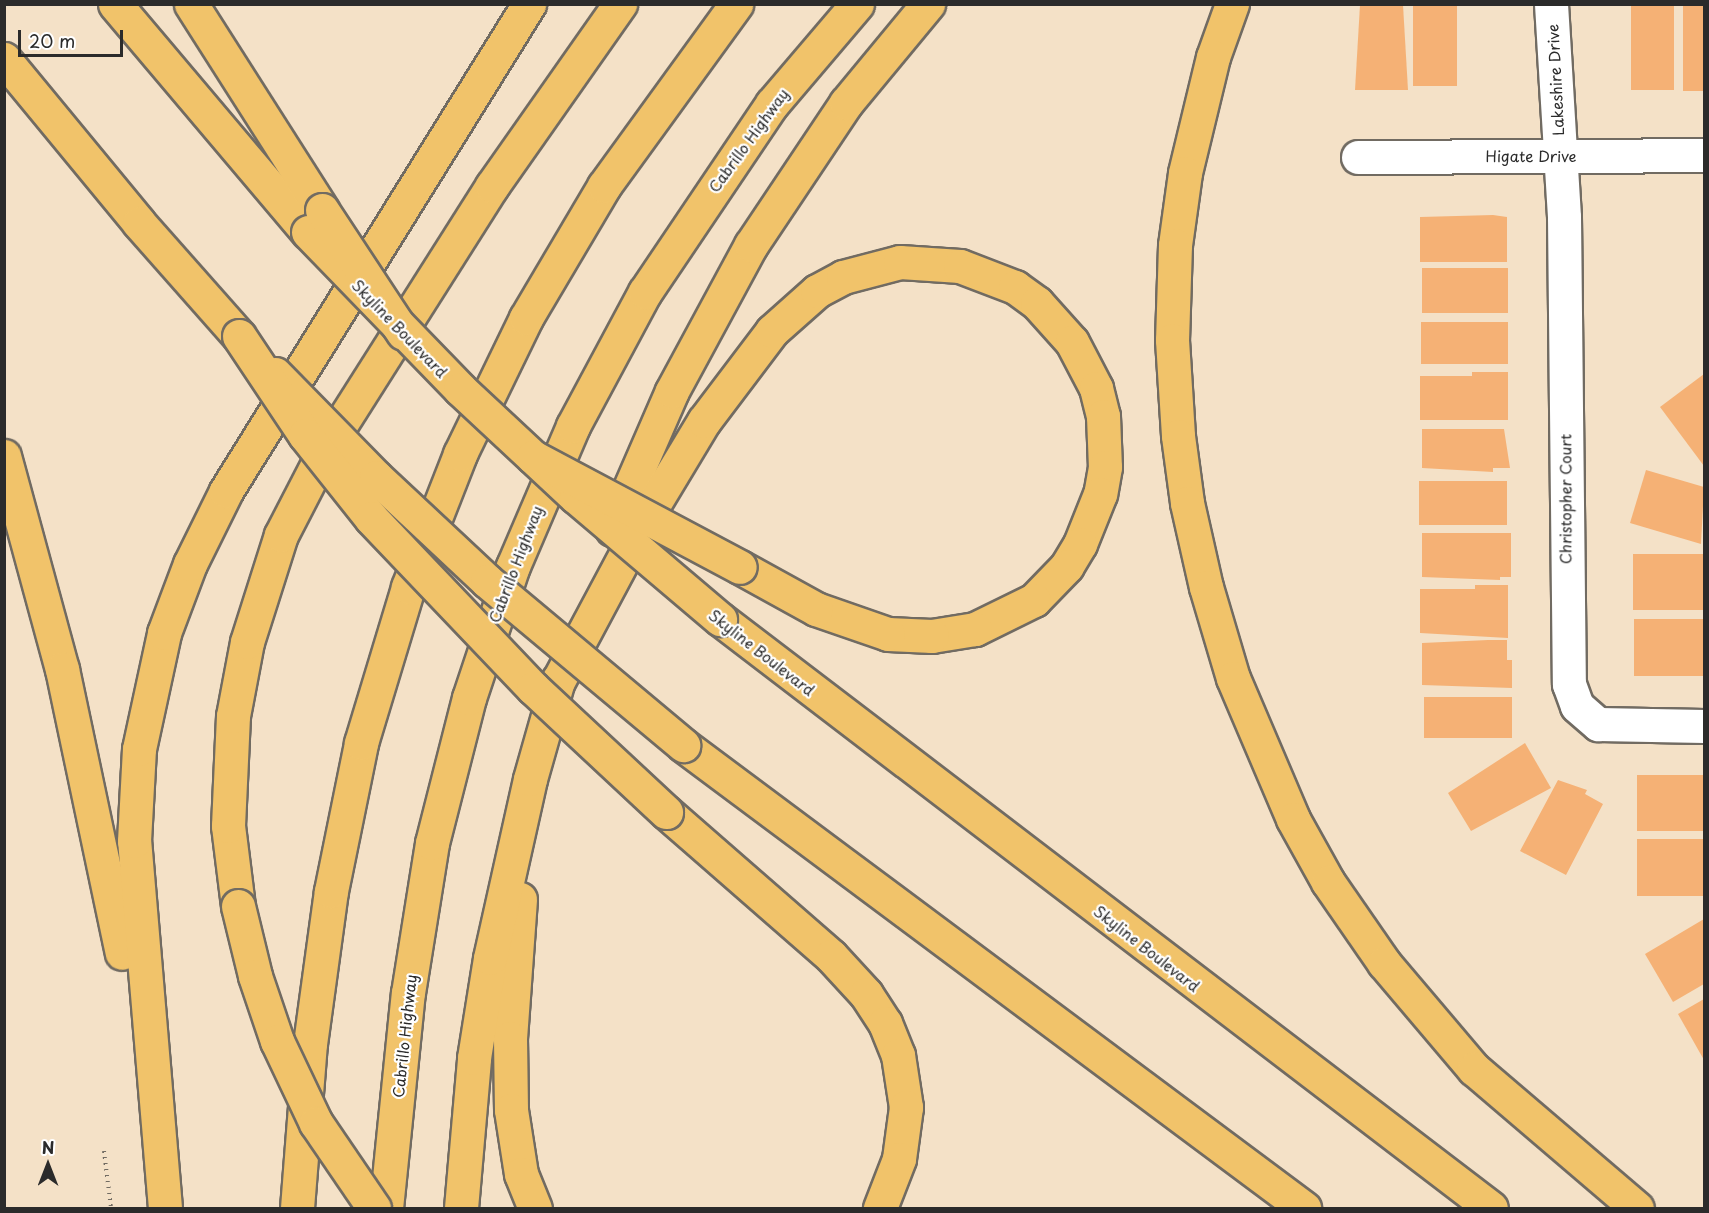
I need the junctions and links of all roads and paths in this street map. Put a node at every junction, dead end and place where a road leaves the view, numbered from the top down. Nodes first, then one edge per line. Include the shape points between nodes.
1 (116, 4) edge
2 (191, 4) edge
3 (529, 4) edge
4 (620, 4) edge
5 (736, 4) edge
6 (857, 4) edge
7 (928, 4) edge
8 (1232, 4) edge
9 (1551, 4) edge
10 (4, 59) edge
11 (1704, 155) edge
12 (1559, 156) junction
13 (1358, 157) dead end
14 (315, 221) junction
15 (239, 336) junction
16 (4, 456) edge
17 (533, 457) junction
18 (556, 685) junction
19 (1704, 726) edge
20 (530, 779) junction
21 (104, 1151) dead end
22 (164, 1195) edge
23 (111, 1209) edge
24 (297, 1209) edge
25 (374, 1209) edge
26 (386, 1209) edge
27 (461, 1209) edge
28 (535, 1209) edge
29 (880, 1209) edge
30 (1304, 1209) edge
31 (1491, 1209) edge
32 (1637, 1209) edge

1 - 14 main road
2 - 14 main road
3 - 22 main road via 226,491 190,564 164,633 143,727 134,818 138,926
4 - 25 main road, bridge via 535,120 327,446 281,535 247,642 233,716 228,826 238,906 258,987 277,1041 316,1123
5 - 24 main road via 640,132 532,309 460,454 415,567 361,743 331,891 310,1044
6 - 26 main road, Cabrillo Highway via 772,104 645,292 573,426 513,566 469,698 432,843 408,993
7 - 18 main road via 810,154 725,289 645,450
8 - 32 main road via 1213,57 1188,158 1175,245 1172,317 1174,396 1184,484 1201,568 1226,656 1252,728 1293,819 1328,882 1378,955 1474,1069
9 - 12 street, Lakeshire Drive
10 - 15 main road via 139,223
11 - 12 street, Higate Drive
12 - 13 street, Higate Drive
12 - 19 street, Christopher Court via 1565,238 1569,684 1577,706 1598,724
14 - 17 main road, Skyline Boulevard, bridge via 403,333
15 - 29 main road, bridge via 304,435 371,518 533,688 666,813 831,956 866,994 885,1023 898,1055 906,1107 900,1159
15 - 30 main road, bridge via 368,468 487,581 683,745
16 - 22 main road via 44,597 95,819
17 - 18 main road, bridge via 740,567 816,609 888,634 932,636 975,629 1034,600 1067,566 1100,494 1105,467 1103,416 1096,388 1072,342 1044,310 1015,287 960,266 900,262 843,277 817,291 772,331 704,421 643,522
17 - 31 main road, Skyline Boulevard, bridge via 720,619
18 - 20 main road
20 - 27 main road via 478,1026
20 - 28 main road via 512,997 510,1086 516,1153
21 - 23 path

